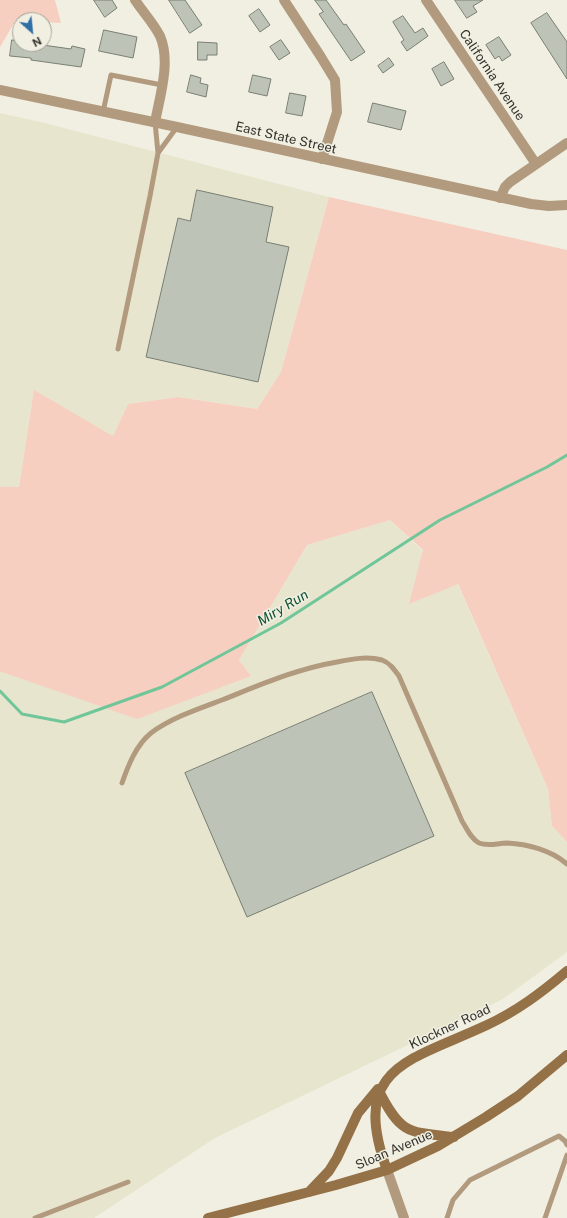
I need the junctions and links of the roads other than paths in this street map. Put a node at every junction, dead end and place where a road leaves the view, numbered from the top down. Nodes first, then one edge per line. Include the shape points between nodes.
1 (135, 0) edge
2 (284, 0) edge
3 (426, 0) edge
4 (162, 85) junction
5 (0, 90) edge
6 (103, 112) junction
7 (155, 122) junction
8 (177, 127) junction
9 (567, 143) edge
10 (158, 152) junction
11 (322, 159) junction
12 (536, 164) junction
13 (500, 198) junction
14 (567, 205) edge
15 (118, 349) dead end
16 (122, 783) dead end
17 (567, 864) edge
18 (567, 971) edge
19 (567, 1055) edge
20 (381, 1088) junction
21 (454, 1137) junction
22 (567, 1145) edge
23 (567, 1155) edge
24 (387, 1170) junction
25 (128, 1182) dead end
26 (309, 1192) junction
27 (35, 1218) edge
28 (208, 1218) edge
29 (404, 1218) edge
30 (447, 1218) edge
31 (545, 1218) edge

1 - 4 street via 161,41 166,64
2 - 11 street via 335,80 337,112
3 - 12 street, California Avenue
4 - 6 lane via 112,75
4 - 7 street
5 - 6 street, East State Street
6 - 7 street, East State Street
7 - 8 street, East State Street
7 - 10 lane
8 - 10 lane
8 - 11 street, East State Street
9 - 12 street
10 - 15 lane
11 - 13 street, East State Street
12 - 13 street via 510,182
13 - 14 street, East State Street via 549,206
16 - 17 lane via 137,750 149,734 186,714 284,675 353,659 383,660 391,665 399,676 462,822 470,835 489,846 505,843 528,846 547,852
18 - 20 main road, Klockner Road via 517,1010 412,1059 394,1072
19 - 21 main road, Sloan Avenue via 518,1096
20 - 21 main road via 393,1116 406,1128 420,1133
20 - 24 main road via 376,1104 376,1125 379,1146
20 - 26 main road, Klockner Road via 358,1113 333,1165
21 - 24 main road, Sloan Avenue
22 - 30 lane via 559,1136 470,1180 453,1200
23 - 31 lane
24 - 26 main road, Sloan Avenue
24 - 29 street
25 - 27 lane
26 - 28 main road, Sloan Avenue

